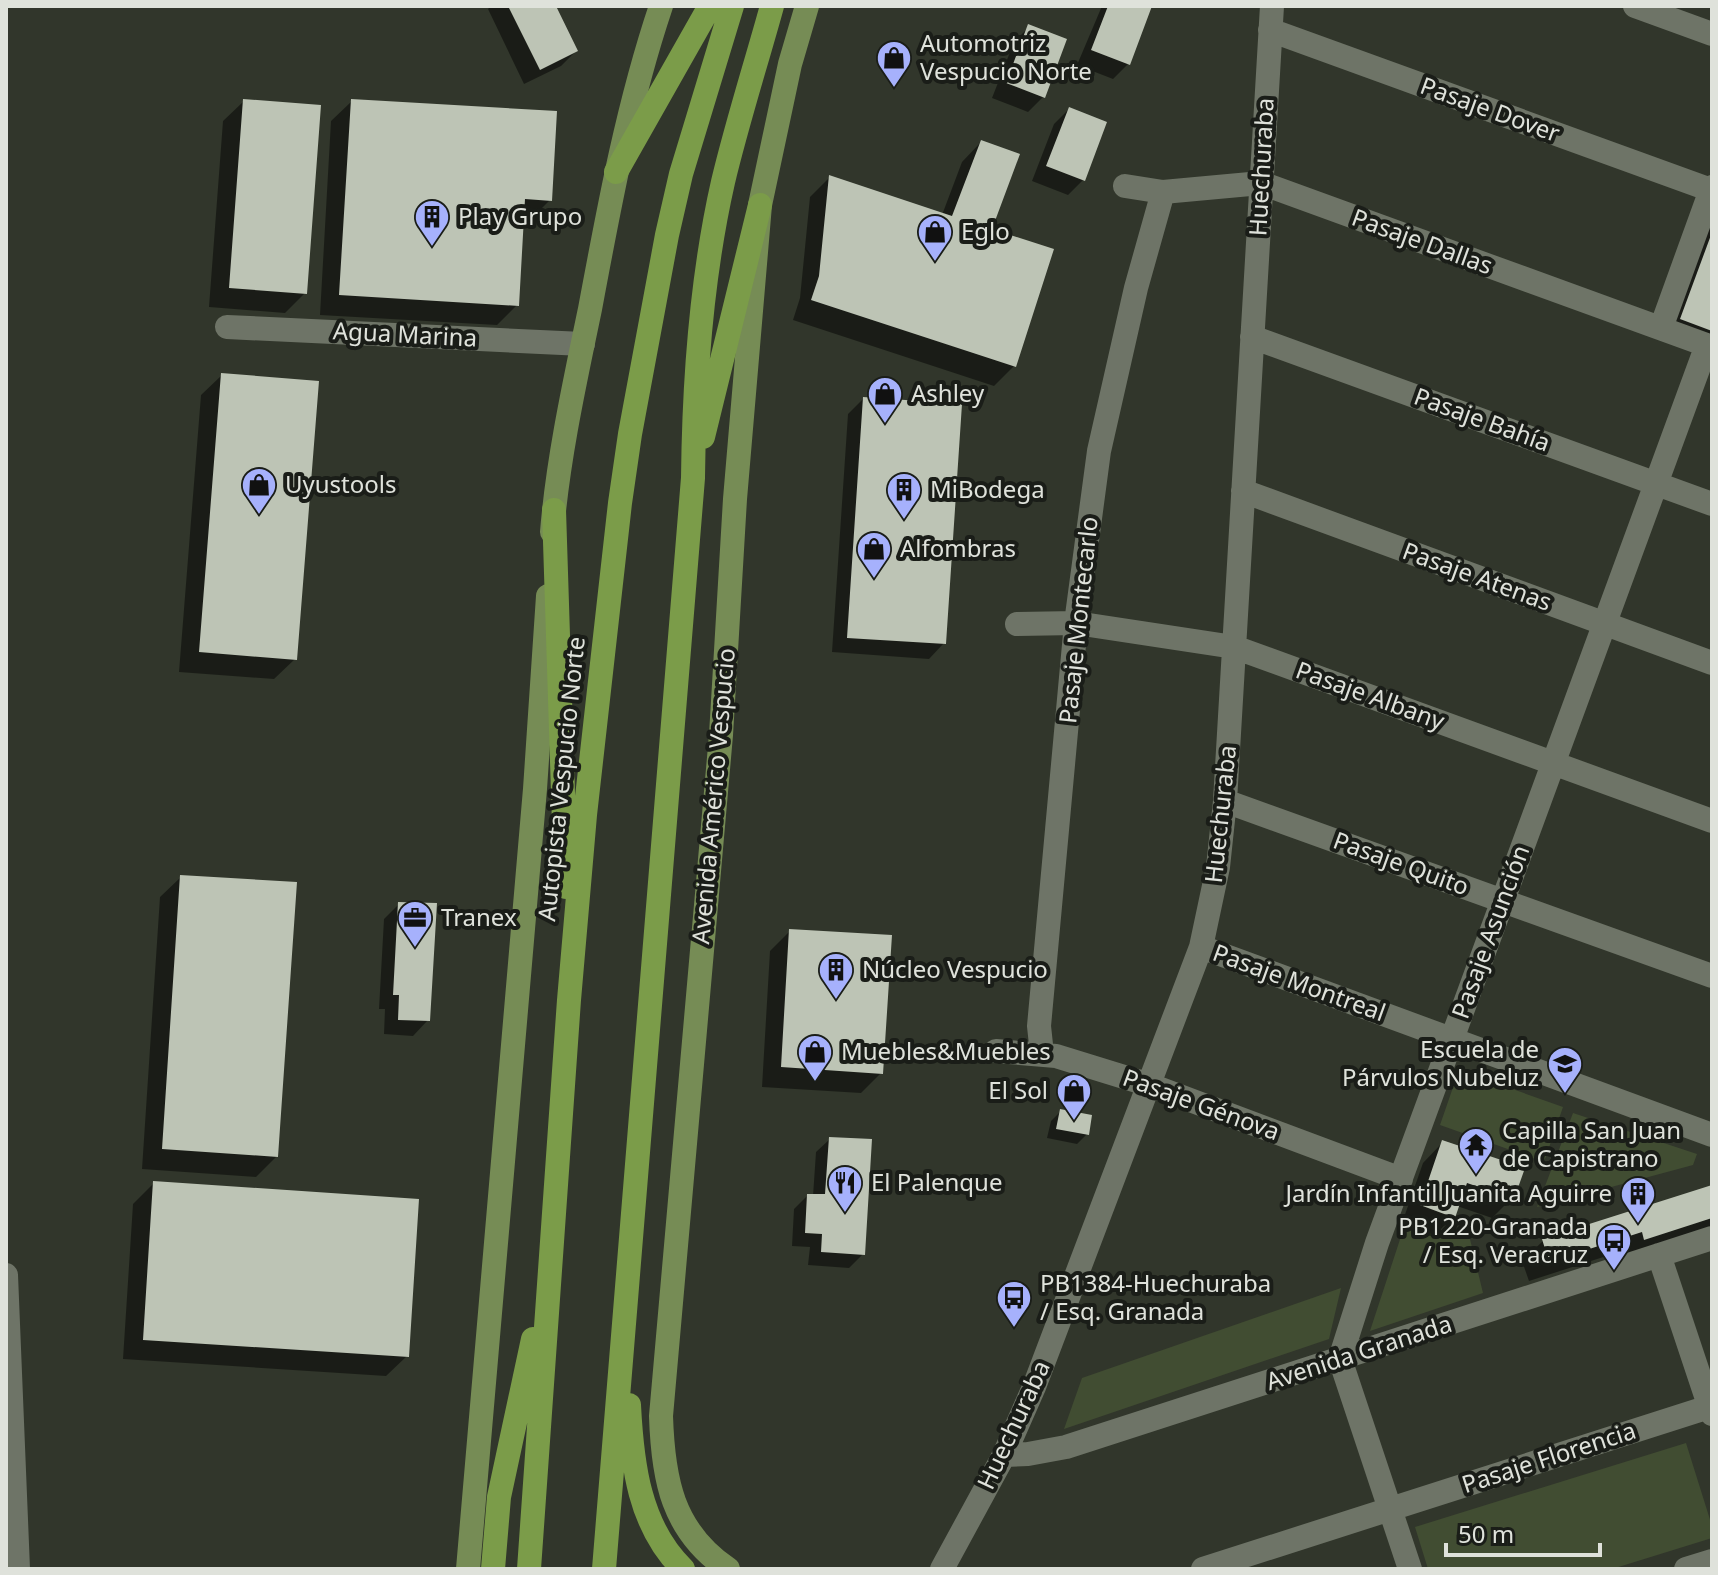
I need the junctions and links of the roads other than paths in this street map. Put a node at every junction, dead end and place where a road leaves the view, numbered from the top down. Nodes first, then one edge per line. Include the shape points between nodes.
1 (661, 6) edge
2 (710, 6) edge
3 (732, 6) edge
4 (772, 6) edge
5 (807, 6) edge
6 (1635, 6) edge
7 (1271, 18) edge
8 (1712, 34) edge
9 (616, 172) junction
10 (1261, 183) junction
11 (1125, 186) dead end
12 (1712, 189) edge
13 (1163, 192) junction
14 (760, 205) junction
15 (227, 327) dead end
16 (1661, 328) junction
17 (1252, 337) junction
18 (583, 344) junction
19 (1709, 346) edge
20 (693, 478) junction
21 (1656, 484) junction
22 (1243, 491) junction
23 (1712, 504) edge
24 (554, 510) junction
25 (1076, 623) junction
26 (1017, 624) dead end
27 (1604, 624) junction
28 (1234, 647) junction
29 (1712, 663) edge
30 (1553, 763) junction
31 (1225, 801) junction
32 (1712, 821) edge
33 (1503, 901) junction
34 (1201, 947) junction
35 (1712, 976) edge
36 (569, 1000) junction
37 (1452, 1039) junction
38 (996, 1051) dead end
39 (1042, 1054) junction
40 (1150, 1085) junction
41 (1712, 1135) edge
42 (1401, 1179) junction
43 (1712, 1238) edge
44 (1659, 1255) junction
45 (551, 1259) junction
46 (6, 1275) edge
47 (621, 1343) junction
48 (1340, 1359) junction
49 (1711, 1409) edge
50 (1004, 1455) junction
51 (1390, 1509) junction
52 (1712, 1561) edge
53 (18, 1569) edge
54 (468, 1569) edge
55 (493, 1569) edge
56 (529, 1569) edge
57 (604, 1569) edge
58 (683, 1569) edge
59 (728, 1569) edge
60 (942, 1569) edge
61 (1203, 1569) edge
62 (1410, 1569) edge
63 (1686, 1569) edge

1 - 9 main road
2 - 9 highway
3 - 36 highway, Autopista Vespucio Norte via 681,174 630,434 601,664
4 - 20 highway via 723,184 708,270 695,381
5 - 14 main road, Avenida Américo Vespucio
6 - 8 street
7 - 10 street, Huechuraba
7 - 12 street, Pasaje Dover
9 - 18 main road
10 - 13 street, Pasaje Dallas
10 - 16 street, Pasaje Dallas
10 - 17 street, Huechuraba
11 - 13 street, Pasaje Dallas
12 - 16 street
13 - 25 street, Pasaje Montecarlo via 1099,451
14 - 20 highway
14 - 59 main road, Avenida Américo Vespucio via 721,735 661,1416 664,1473 672,1498 701,1547
15 - 18 street, Agua Marina
16 - 19 street, Pasaje Dallas
17 - 21 street, Pasaje Bahía
17 - 22 street, Huechuraba
18 - 24 main road
19 - 21 street, Pasaje Asunción
20 - 47 highway
21 - 23 street, Pasaje Bahía
21 - 27 street, Pasaje Asunción
22 - 27 street, Pasaje Atenas
22 - 28 street, Huechuraba
24 - 36 highway
24 - 54 main road
25 - 26 street, Pasaje Albany
25 - 28 street, Pasaje Albany
25 - 39 street, Pasaje Montecarlo via 1039,1026
27 - 29 street, Pasaje Atenas
27 - 30 street, Pasaje Asunción
28 - 30 street, Pasaje Albany
28 - 31 street, Huechuraba
30 - 32 street, Pasaje Albany
30 - 33 street, Pasaje Asunción
31 - 33 street, Pasaje Quito
31 - 34 street, Huechuraba
33 - 35 street, Pasaje Quito
33 - 37 street, Pasaje Asunción
34 - 37 street, Pasaje Montreal
34 - 40 street, Huechuraba
36 - 45 highway, Autopista Vespucio Norte
37 - 41 street, Pasaje Montreal
37 - 42 street, Pasaje Asunción
38 - 39 street, Pasaje Génova
39 - 40 street, Pasaje Génova
40 - 42 street, Pasaje Génova
40 - 50 street, Huechuraba
42 - 48 street, Pasaje Asunción
43 - 44 street, Avenida Granada
44 - 48 street, Avenida Granada
44 - 49 street
45 - 55 highway via 499,1497
45 - 56 highway, Autopista Vespucio Norte
46 - 53 street
47 - 57 highway
47 - 58 highway via 641,1495 666,1551
48 - 50 street, Avenida Granada via 1066,1447
48 - 51 street
49 - 51 street, Pasaje Florencia
50 - 60 street, Huechuraba
51 - 61 street, Pasaje Florencia
51 - 62 street
52 - 63 street

